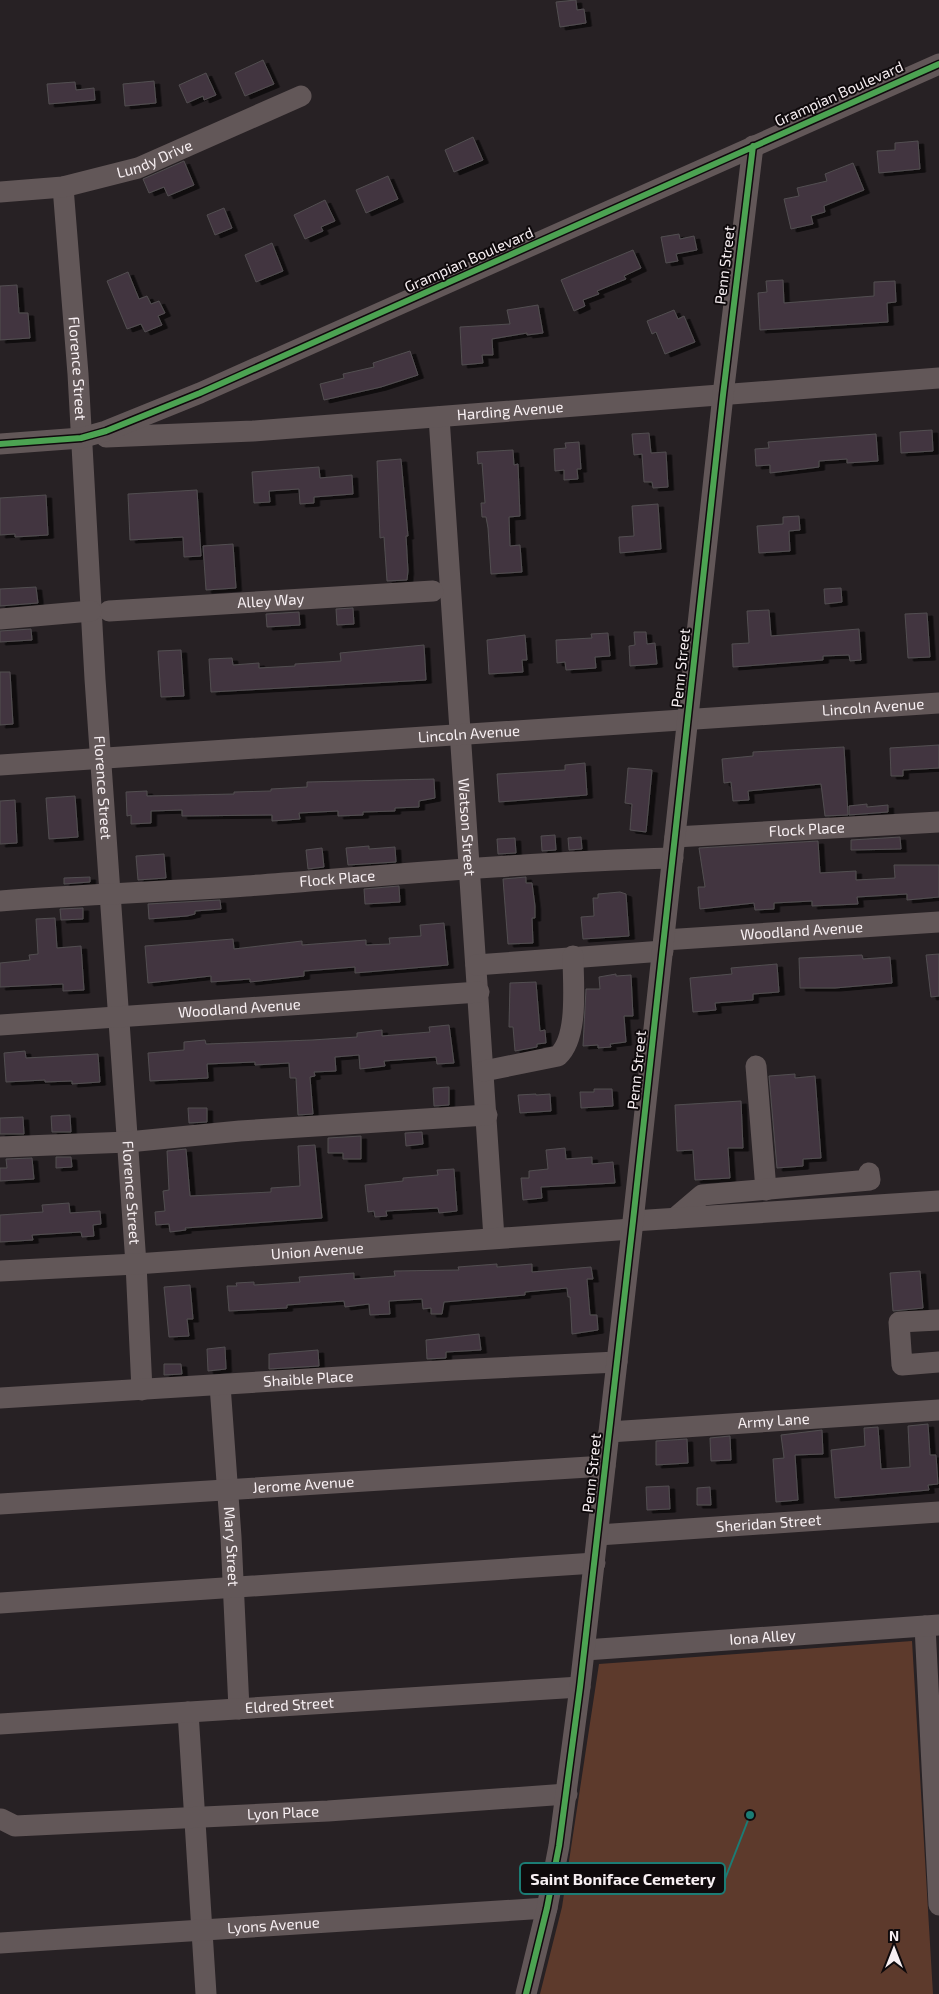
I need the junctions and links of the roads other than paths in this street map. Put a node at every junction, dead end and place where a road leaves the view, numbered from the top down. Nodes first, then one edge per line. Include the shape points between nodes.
1 (939, 64) edge
2 (300, 96) dead end
3 (752, 146) junction
4 (63, 187) junction
5 (0, 192) edge
6 (939, 378) edge
7 (722, 395) junction
8 (439, 417) junction
9 (81, 438) junction
10 (0, 444) edge
11 (433, 591) dead end
12 (100, 611) junction
13 (0, 620) edge
14 (939, 703) edge
15 (688, 720) junction
16 (461, 735) junction
17 (102, 759) junction
18 (0, 766) edge
19 (939, 822) edge
20 (674, 847) junction
21 (469, 869) junction
22 (111, 894) junction
23 (0, 901) edge
24 (939, 922) edge
25 (664, 945) junction
26 (574, 956) junction
27 (476, 965) junction
28 (479, 992) junction
29 (119, 1017) junction
30 (0, 1026) edge
31 (756, 1066) dead end
32 (484, 1071) junction
33 (487, 1115) junction
34 (128, 1142) junction
35 (0, 1147) edge
36 (869, 1173) dead end
37 (766, 1190) junction
38 (939, 1201) edge
39 (675, 1218) junction
40 (633, 1225) junction
41 (494, 1238) junction
42 (136, 1264) junction
43 (0, 1271) edge
44 (939, 1320) edge
45 (617, 1362) junction
46 (939, 1362) edge
47 (220, 1385) junction
48 (142, 1390) junction
49 (0, 1398) edge
50 (939, 1410) edge
51 (609, 1432) junction
52 (605, 1466) junction
53 (227, 1491) junction
54 (0, 1504) edge
55 (939, 1512) edge
56 (598, 1535) junction
57 (595, 1562) junction
58 (232, 1587) junction
59 (0, 1603) edge
60 (932, 1626) edge
61 (584, 1650) junction
62 (580, 1687) junction
63 (239, 1709) junction
64 (188, 1712) junction
65 (0, 1724) edge
66 (567, 1794) junction
67 (194, 1816) junction
68 (0, 1819) edge
69 (939, 1905) edge
70 (547, 1908) junction
71 (201, 1930) junction
72 (0, 1943) edge
73 (206, 1994) edge
74 (526, 1994) edge

1 - 3 street, Grampian Boulevard
2 - 4 street, Lundy Drive via 138,168
3 - 7 street, Penn Street
3 - 9 street, Grampian Boulevard via 266,365 106,431
4 - 5 street, Lundy Drive
4 - 9 street, Florence Street
6 - 7 street, Harding Avenue
7 - 8 street, Harding Avenue
7 - 15 street, Penn Street
8 - 9 street, Harding Avenue via 201,434
8 - 16 street, Watson Street
9 - 10 street, Grampian Boulevard
9 - 12 street, Florence Street
11 - 12 street, Alley Way
12 - 13 street, Alley Way
12 - 17 street, Florence Street
14 - 15 street, Lincoln Avenue
15 - 16 street, Lincoln Avenue
15 - 20 street, Penn Street
16 - 17 street, Lincoln Avenue
16 - 21 street, Watson Street
17 - 18 street, Lincoln Avenue
17 - 22 street, Florence Street
19 - 20 street, Flock Place
20 - 21 street, Flock Place
20 - 25 street, Penn Street
21 - 22 street, Flock Place
21 - 27 street, Watson Street
22 - 23 street, Flock Place
22 - 29 street, Florence Street
24 - 25 street, Woodland Avenue
25 - 26 street, Woodland Avenue
25 - 40 street, Penn Street
26 - 27 street, Woodland Avenue
26 - 32 street via 572,1028 565,1050 558,1056
27 - 28 street, Watson Street
28 - 29 street, Woodland Avenue
28 - 32 street, Watson Street
29 - 30 street, Woodland Avenue
29 - 34 street, Florence Street
31 - 37 street
32 - 33 street, Watson Street
33 - 34 street via 240,1131
33 - 41 street, Watson Street
34 - 35 street
34 - 42 street, Florence Street
36 - 37 street via 870,1180
37 - 39 street via 702,1196
38 - 39 street, Union Avenue
39 - 40 street, Union Avenue
40 - 41 street, Union Avenue
40 - 45 street, Penn Street
41 - 42 street, Union Avenue
42 - 43 street, Union Avenue
42 - 48 street, Florence Street
44 - 46 street via 899,1322 902,1365
45 - 47 street, Shaible Place
45 - 51 street, Penn Street
47 - 48 street, Shaible Place
47 - 53 street, Mary Street
48 - 49 street, Shaible Place
50 - 51 street, Army Lane
51 - 52 street, Penn Street
52 - 53 street, Jerome Avenue
52 - 56 street, Penn Street
53 - 54 street, Jerome Avenue
53 - 58 street, Mary Street
55 - 56 street, Sheridan Street
56 - 57 street, Penn Street
57 - 58 street
57 - 61 street, Penn Street
58 - 59 street
58 - 63 street, Mary Street
60 - 61 street, Iona Alley
60 - 69 street
61 - 62 street, Penn Street
62 - 63 street, Eldred Street
62 - 66 street, Penn Street
63 - 64 street, Eldred Street
64 - 65 street, Eldred Street
64 - 67 street
66 - 67 street, Lyon Place via 328,1811
66 - 70 street, Penn Street
67 - 68 street, Lyon Place via 29,1826 15,1826
67 - 71 street
70 - 71 street, Lyons Avenue
70 - 74 street, Penn Street
71 - 72 street, Lyons Avenue
71 - 73 street

